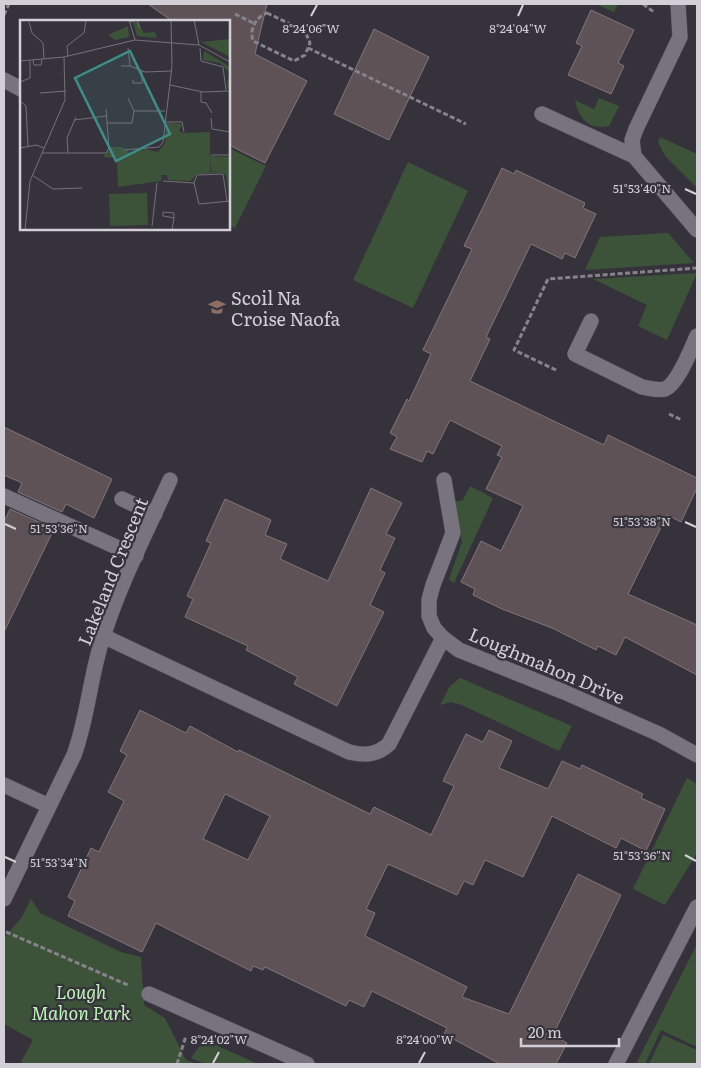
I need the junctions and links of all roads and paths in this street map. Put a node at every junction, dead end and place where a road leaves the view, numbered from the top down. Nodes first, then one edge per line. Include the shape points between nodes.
1 (9, 4) edge
2 (678, 4) edge
3 (235, 14) dead end
4 (4, 15) edge
5 (255, 24) junction
6 (308, 48) junction
7 (4, 80) edge
8 (20, 88) edge
9 (542, 114) dead end
10 (466, 124) dead end
11 (634, 156) junction
12 (697, 230) edge
13 (591, 321) dead end
14 (697, 336) edge
15 (170, 480) dead end
16 (444, 480) dead end
17 (4, 496) edge
18 (122, 499) dead end
19 (155, 514) junction
20 (136, 556) junction
21 (103, 636) junction
22 (443, 638) junction
23 (697, 754) edge
24 (4, 785) edge
25 (49, 806) junction
26 (4, 899) edge
27 (697, 909) edge
28 (6, 932) dead end
29 (149, 994) joint
30 (307, 1064) edge
31 (616, 1064) edge

1 - 4 path
2 - 11 street via 680,37 636,129 632,140
3 - 5 path
5 - 6 path via 262,15 271,14 305,31 310,38
5 - 6 path via 253,41 287,59 300,59
6 - 10 path
7 - 8 street
9 - 11 street
11 - 12 street
13 - 14 street via 575,354 652,389 664,389 674,381
15 - 19 street, Lakeland Crescent
16 - 22 street, Loughmahon Drive via 453,533 429,600 429,616
17 - 20 street
18 - 19 street
19 - 20 street, Lakeland Crescent
20 - 21 street, Lakeland Crescent
21 - 22 street via 349,752 362,755 382,750 389,744
21 - 25 street, Lakeland Crescent via 90,681 81,735
22 - 23 street, Loughmahon Drive via 459,650 564,692
24 - 25 street
25 - 26 street, Lakeland Crescent
27 - 31 street
28 - 29 path
29 - 30 street

